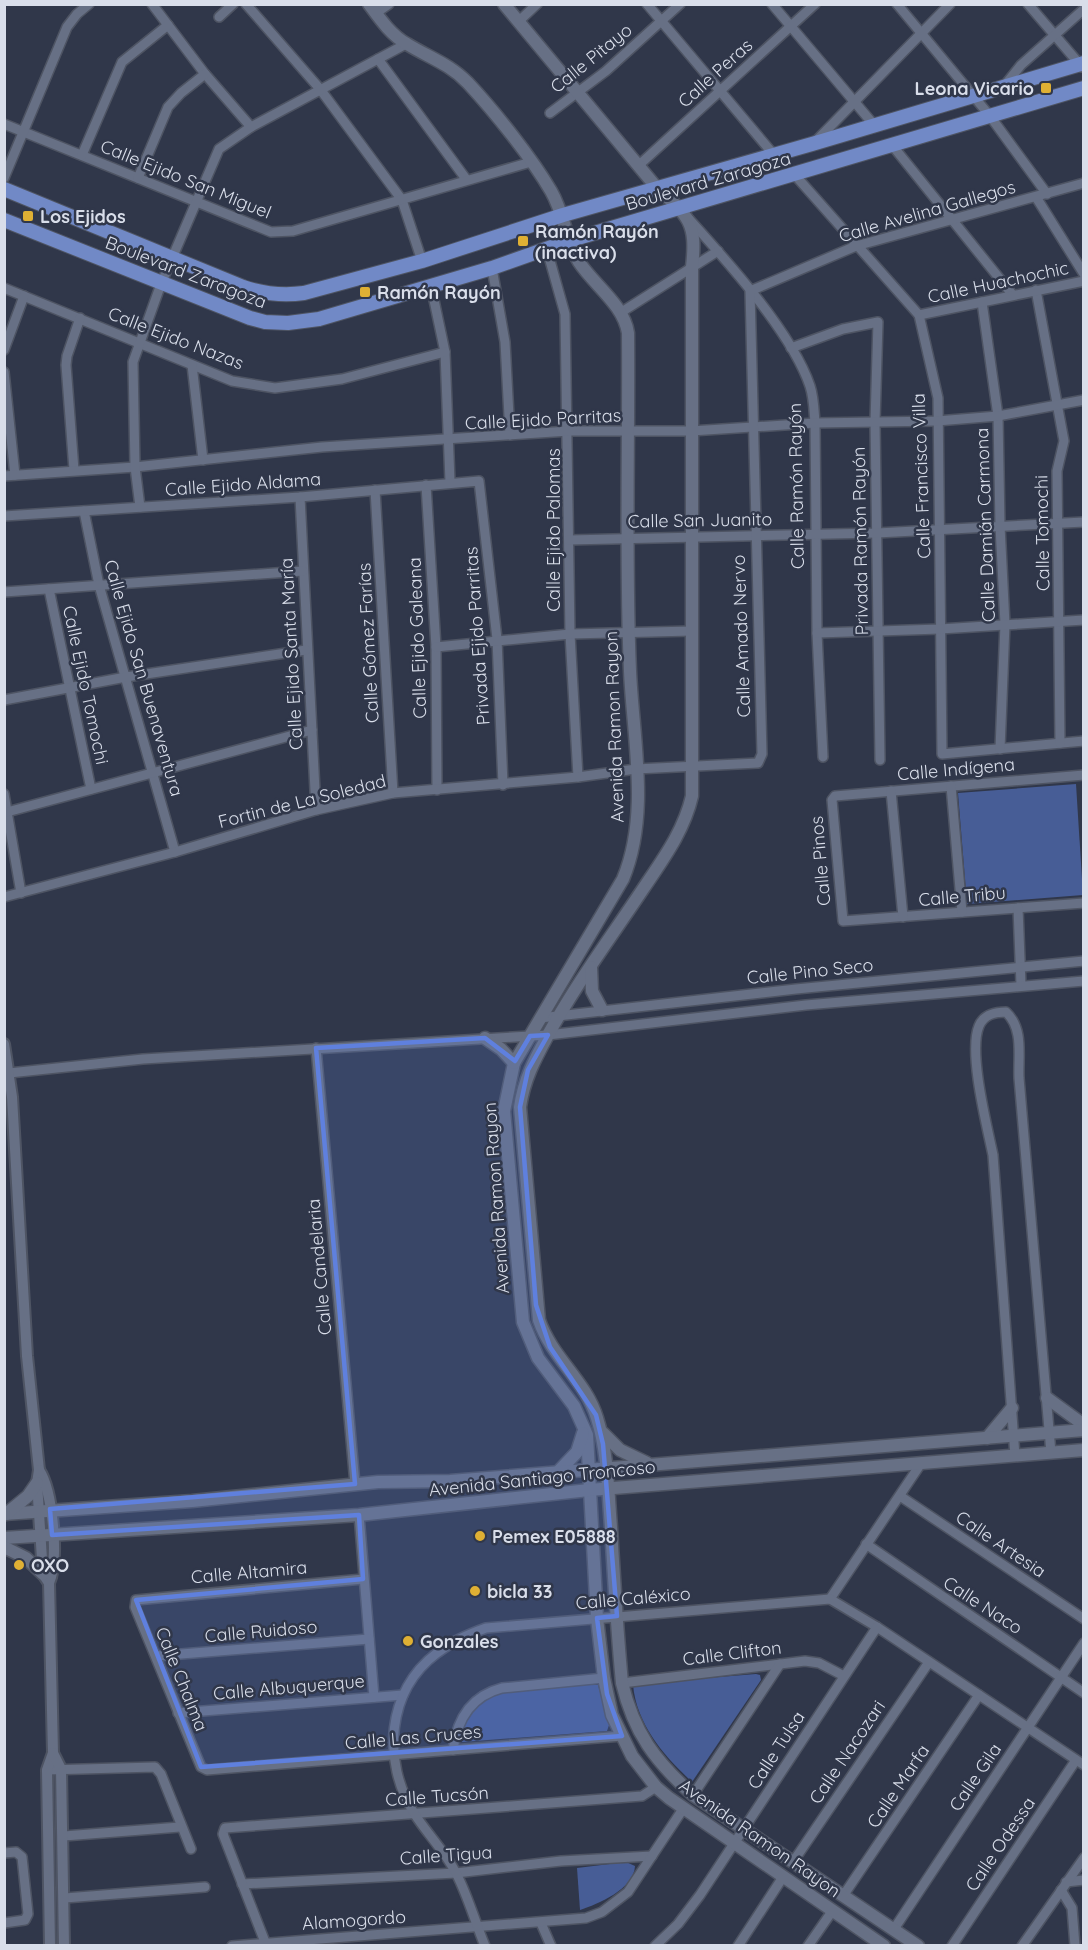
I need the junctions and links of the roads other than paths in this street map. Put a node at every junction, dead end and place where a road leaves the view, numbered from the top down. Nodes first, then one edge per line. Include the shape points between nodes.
1 (69, 4) edge
2 (89, 4) edge
3 (152, 4) edge
4 (233, 4) edge
5 (246, 4) edge
6 (389, 4) edge
7 (504, 4) edge
8 (537, 4) edge
9 (647, 4) edge
10 (680, 4) edge
11 (772, 4) edge
12 (815, 4) edge
13 (897, 4) edge
14 (950, 4) edge
15 (1028, 4) edge
16 (373, 9) edge
17 (1083, 9) edge
18 (77, 14) junction
19 (219, 17) dead end
20 (661, 21) junction
21 (518, 22) junction
22 (168, 25) junction
23 (791, 27) junction
24 (921, 32) junction
25 (1054, 34) junction
26 (406, 44) junction
27 (378, 59) junction
28 (1082, 65) edge
29 (205, 74) junction
30 (1005, 85) junction
31 (1083, 88) edge
32 (320, 89) junction
33 (720, 91) junction
34 (577, 92) junction
35 (972, 95) junction
36 (854, 101) junction
37 (550, 113) dead end
38 (990, 116) junction
39 (4, 124) edge
40 (873, 125) junction
41 (251, 127) junction
42 (23, 132) junction
43 (812, 144) junction
44 (892, 145) junction
45 (82, 155) junction
46 (774, 155) junction
47 (531, 162) junction
48 (638, 166) junction
49 (794, 174) junction
50 (4, 178) edge
51 (138, 178) junction
52 (466, 179) junction
53 (1083, 183) edge
54 (4, 189) edge
55 (657, 189) junction
56 (1047, 194) junction
57 (1036, 197) junction
58 (402, 200) junction
59 (196, 202) junction
60 (685, 214) junction
61 (563, 215) junction
62 (4, 219) edge
63 (953, 219) junction
64 (571, 240) junction
65 (856, 246) junction
66 (547, 250) junction
67 (718, 250) junction
68 (172, 258) junction
69 (422, 261) junction
70 (692, 267) junction
71 (492, 268) junction
72 (1083, 274) edge
73 (1083, 281) edge
74 (161, 284) junction
75 (431, 286) junction
76 (4, 288) edge
77 (1036, 290) junction
78 (750, 291) junction
79 (1012, 294) junction
80 (24, 296) junction
81 (982, 302) junction
82 (620, 313) junction
83 (918, 315) junction
84 (80, 318) junction
85 (139, 342) junction
86 (791, 348) junction
87 (4, 350) edge
88 (445, 352) junction
89 (192, 365) junction
90 (4, 372) edge
91 (1083, 400) edge
92 (1058, 405) junction
93 (998, 416) junction
94 (936, 421) junction
95 (875, 422) junction
96 (815, 423) junction
97 (754, 428) junction
98 (569, 431) junction
99 (629, 431) junction
100 (691, 431) junction
101 (510, 435) junction
102 (449, 440) junction
103 (203, 460) junction
104 (135, 467) junction
105 (74, 470) junction
106 (10, 476) edge
107 (450, 482) junction
108 (426, 485) junction
109 (481, 485) joint
110 (375, 490) junction
111 (300, 497) junction
112 (140, 507) junction
113 (84, 511) junction
114 (4, 516) edge
115 (1083, 522) edge
116 (1057, 524) junction
117 (1000, 526) junction
118 (940, 530) junction
119 (877, 533) junction
120 (816, 534) junction
121 (691, 536) junction
122 (754, 536) junction
123 (629, 538) junction
124 (569, 540) junction
125 (303, 571) junction
126 (99, 585) junction
127 (49, 589) junction
128 (4, 592) edge
129 (1083, 620) edge
130 (1060, 622) junction
131 (1005, 624) junction
132 (940, 629) junction
133 (877, 630) junction
134 (692, 631) junction
135 (629, 633) junction
136 (818, 633) junction
137 (570, 634) junction
138 (497, 639) junction
139 (436, 647) junction
140 (306, 650) junction
141 (126, 677) junction
142 (72, 689) junction
143 (4, 700) edge
144 (312, 729) junction
145 (1083, 741) edge
146 (1060, 743) junction
147 (1000, 749) junction
148 (823, 757) dead end
149 (880, 760) dead end
150 (758, 763) joint
151 (694, 766) junction
152 (636, 769) junction
153 (153, 774) junction
154 (1083, 776) edge
155 (578, 777) junction
156 (503, 785) junction
157 (951, 786) junction
158 (92, 789) junction
159 (437, 790) junction
160 (891, 791) junction
161 (393, 793) junction
162 (4, 794) edge
163 (832, 798) joint
164 (316, 810) junction
165 (7, 812) junction
166 (175, 852) junction
167 (21, 893) junction
168 (4, 897) edge
169 (1083, 903) edge
170 (1018, 908) junction
171 (962, 912) junction
172 (903, 917) junction
173 (843, 921) joint
174 (1083, 961) edge
175 (1021, 966) junction
176 (591, 967) junction
177 (1083, 981) edge
178 (1021, 986) junction
179 (602, 1010) junction
180 (558, 1016) junction
181 (540, 1018) junction
182 (548, 1035) junction
183 (530, 1036) junction
184 (485, 1038) junction
185 (4, 1044) edge
186 (316, 1048) junction
187 (514, 1063) junction
188 (7, 1067) edge
189 (1047, 1398) junction
190 (1012, 1408) junction
191 (1083, 1425) edge
192 (600, 1428) junction
193 (585, 1429) junction
194 (1083, 1430) edge
195 (1050, 1433) junction
196 (1014, 1436) junction
197 (987, 1438) junction
198 (1083, 1450) edge
199 (1051, 1453) junction
200 (1015, 1456) junction
201 (922, 1462) junction
202 (651, 1465) junction
203 (606, 1468) junction
204 (39, 1470) junction
205 (588, 1470) junction
206 (559, 1472) junction
207 (37, 1483) junction
208 (356, 1484) junction
209 (608, 1488) junction
210 (590, 1490) junction
211 (900, 1496) junction
212 (5, 1514) edge
213 (45, 1514) junction
214 (359, 1515) junction
215 (46, 1535) junction
216 (4, 1538) edge
217 (866, 1544) junction
218 (4, 1547) edge
219 (46, 1579) junction
220 (363, 1579) junction
221 (138, 1598) joint
222 (830, 1599) junction
223 (617, 1616) junction
224 (597, 1618) junction
225 (1083, 1619) edge
226 (877, 1627) junction
227 (369, 1639) junction
228 (1083, 1643) edge
229 (156, 1656) junction
230 (929, 1662) junction
231 (780, 1664) junction
232 (844, 1676) junction
233 (1062, 1677) junction
234 (604, 1678) junction
235 (622, 1683) junction
236 (1083, 1693) edge
237 (403, 1695) junction
238 (980, 1695) junction
239 (374, 1696) junction
240 (178, 1713) junction
241 (1027, 1727) junction
242 (622, 1736) junction
243 (453, 1750) junction
244 (53, 1753) junction
245 (393, 1756) junction
246 (1080, 1763) edge
247 (61, 1769) junction
248 (47, 1770) junction
249 (207, 1770) joint
250 (656, 1787) junction
251 (693, 1795) junction
252 (683, 1809) junction
253 (414, 1814) junction
254 (180, 1827) junction
255 (744, 1829) junction
256 (64, 1836) junction
257 (734, 1844) junction
258 (191, 1849) dead end
259 (4, 1853) edge
260 (652, 1856) junction
261 (1083, 1858) edge
262 (792, 1862) junction
263 (456, 1873) junction
264 (783, 1877) junction
265 (1083, 1880) edge
266 (242, 1884) junction
267 (1064, 1886) junction
268 (205, 1887) dead end
269 (843, 1896) junction
270 (65, 1898) junction
271 (833, 1910) junction
272 (4, 1923) edge
273 (541, 1923) junction
274 (478, 1928) junction
275 (894, 1929) junction
276 (265, 1942) junction
277 (882, 1945) edge
278 (50, 1946) edge
279 (64, 1946) edge
280 (232, 1946) edge
281 (486, 1946) edge
282 (550, 1946) edge
283 (655, 1946) edge
284 (738, 1946) edge
285 (808, 1946) edge
286 (918, 1946) edge
287 (951, 1946) edge
288 (1022, 1946) edge
289 (1075, 1946) edge

1 - 18 street
2 - 18 street
3 - 22 street
4 - 19 street
5 - 32 street
6 - 16 street
7 - 21 main road, Calle Ramón Rayón
8 - 21 street
9 - 20 street
10 - 20 street, Calle Pitayo
11 - 23 street
12 - 23 street, Calle Peras
13 - 24 street
14 - 24 street
15 - 25 street
16 - 26 main road, Avenida Ramon Rayon
17 - 25 street
18 - 42 street via 67,27
20 - 33 street
20 - 34 street, Calle Pitayo
21 - 34 main road, Calle Ramón Rayón
22 - 29 street
22 - 45 street via 122,62
23 - 33 street, Calle Peras
23 - 36 street
24 - 35 street
24 - 36 street
25 - 28 street
25 - 30 street
26 - 27 street
26 - 47 main road, Avenida Ramon Rayon via 438,59 467,82
27 - 32 street
27 - 52 street
28 - 30 main road, Boulevard Zaragoza
29 - 41 street
29 - 51 street via 168,107
30 - 35 main road, Boulevard Zaragoza
31 - 38 main road, Boulevard Zaragoza
32 - 41 street
32 - 58 street
33 - 46 street
33 - 48 street, Calle Peras
34 - 37 street, Calle Pitayo
34 - 48 main road, Calle Ramón Rayón
35 - 38 street
35 - 40 main road, Boulevard Zaragoza
36 - 40 street
36 - 43 street
38 - 44 main road, Boulevard Zaragoza
38 - 56 street
39 - 42 street, Calle Ejido San Miguel
40 - 43 main road, Boulevard Zaragoza
41 - 59 street via 219,149
42 - 45 street, Calle Ejido San Miguel
42 - 50 street
43 - 46 main road, Boulevard Zaragoza
44 - 49 main road, Boulevard Zaragoza
44 - 63 street
45 - 51 street, Calle Ejido San Miguel
46 - 55 main road, Boulevard Zaragoza
47 - 52 street, Calle Ejido San Miguel
47 - 61 main road, Avenida Ramon Rayon
48 - 55 main road, Calle Ramón Rayón
49 - 60 main road, Boulevard Zaragoza
49 - 65 street, Calle Francisco Villa
51 - 59 street, Calle Ejido San Miguel
52 - 58 street, Calle Ejido San Miguel
53 - 56 street, Calle Avelina Gallegos
54 - 68 main road, Boulevard Zaragoza
55 - 60 main road, Calle Ramón Rayón
55 - 61 main road, Boulevard Zaragoza
56 - 57 street, Calle Avelina Gallegos
57 - 63 street, Calle Avelina Gallegos
57 - 72 street
58 - 59 street, Calle Ejido San Miguel via 281,232 271,232
58 - 69 street
59 - 68 street
60 - 64 main road, Boulevard Zaragoza
60 - 67 street, Calle Ramón Rayón
60 - 70 main road via 694,234
61 - 64 main road, Avenida Ramon Rayon
61 - 69 main road, Boulevard Zaragoza
62 - 74 main road, Boulevard Zaragoza
63 - 65 street, Calle Avelina Gallegos
63 - 79 street
64 - 66 main road, Boulevard Zaragoza
64 - 82 main road, Avenida Ramon Rayon via 579,262
65 - 78 street, Calle Avelina Gallegos
65 - 83 street, Calle Francisco Villa
66 - 71 main road, Boulevard Zaragoza
66 - 98 street, Calle Ejido Palomas via 564,304
67 - 70 street
67 - 78 street, Calle Ramón Rayón
68 - 69 main road, Boulevard Zaragoza via 262,294 284,296
68 - 74 street
70 - 82 street
70 - 100 main road, Avenida Ramon Rayon
71 - 75 main road, Boulevard Zaragoza
71 - 101 street via 505,342
73 - 77 street, Calle Huachochic
74 - 75 main road, Boulevard Zaragoza via 250,318 288,323 320,319
74 - 85 street
75 - 88 street
76 - 80 street, Calle Ejido Nazas
77 - 79 street, Calle Huachochic
77 - 92 street, Calle Tomochi
78 - 86 street, Calle Ramón Rayón
78 - 97 street, Calle Amado Nervo
79 - 81 street, Calle Huachochic
80 - 84 street, Calle Ejido Nazas
80 - 87 street
81 - 83 street, Calle Huachochic
81 - 93 street, Calle Damián Carmona
82 - 99 main road, Avenida Ramon Rayon via 628,333
83 - 94 street, Calle Francisco Villa via 938,398
84 - 85 street, Calle Ejido Nazas
84 - 105 street via 66,365
85 - 89 street, Calle Ejido Nazas
85 - 104 street via 132,369
86 - 95 street, Privada Ramón Rayón via 843,329 878,322
86 - 96 street, Calle Ramón Rayón via 811,389
88 - 89 street, Calle Ejido Nazas via 342,379 275,388 232,381
88 - 102 street
89 - 103 street
90 - 106 street
91 - 92 street, Calle Ejido Parritas
92 - 93 street, Calle Ejido Parritas
92 - 116 street, Calle Tomochi via 1064,441 1057,471
93 - 94 street, Calle Ejido Parritas
93 - 117 street, Calle Damián Carmona
94 - 95 street, Calle Ejido Parritas
94 - 118 street, Calle Francisco Villa
95 - 96 street, Calle Ejido Parritas
95 - 119 street, Privada Ramón Rayón
96 - 97 street, Calle Ejido Parritas
96 - 120 street, Calle Ramón Rayón
97 - 100 street, Calle Ejido Parritas
97 - 122 street, Calle Amado Nervo
98 - 99 street, Calle Ejido Parritas
98 - 101 street, Calle Ejido Parritas
98 - 124 street, Calle Ejido Palomas
99 - 100 street, Calle Ejido Parritas
99 - 123 main road, Avenida Ramon Rayon
100 - 121 main road, Avenida Ramon Rayon
101 - 102 street, Calle Ejido Parritas
102 - 103 street, Calle Ejido Parritas via 322,447
102 - 107 street
103 - 104 street, Calle Ejido Parritas
104 - 105 street, Calle Ejido Parritas
104 - 112 street
105 - 106 street, Calle Ejido Parritas
107 - 108 street, Calle Ejido Aldama
107 - 109 street, Calle Ejido Aldama via 477,480
108 - 110 street, Calle Ejido Aldama
108 - 139 street, Calle Ejido Galeana
109 - 138 street, Privada Ejido Parritas
110 - 111 street, Calle Ejido Aldama
110 - 161 street, Calle Gómez Farías
111 - 112 street, Calle Ejido Aldama
111 - 125 street, Calle Ejido Santa María
112 - 113 street, Calle Ejido Aldama
113 - 114 street, Calle Ejido Aldama
113 - 126 street, Calle Ejido San Buenaventura
115 - 116 street, Calle San Juanito
116 - 117 street, Calle San Juanito
116 - 130 street, Calle Tomochi
117 - 118 street, Calle San Juanito
117 - 131 street, Calle Damián Carmona
118 - 119 street, Calle San Juanito
118 - 132 street, Calle Francisco Villa
119 - 120 street, Calle San Juanito
119 - 133 street, Privada Ramón Rayón
120 - 122 street, Calle San Juanito
120 - 136 street, Calle Ramón Rayón
121 - 122 street, Calle San Juanito
121 - 123 street, Calle San Juanito
121 - 134 main road, Avenida Ramon Rayon
122 - 150 street, Calle Amado Nervo via 762,754
123 - 124 street, Calle San Juanito
123 - 135 main road, Avenida Ramon Rayon
124 - 137 street, Calle Ejido Palomas
125 - 126 street
125 - 140 street, Calle Ejido Santa María
126 - 127 street
126 - 141 street, Calle Ejido San Buenaventura
127 - 128 street
127 - 142 street, Calle Ejido Tomochi
129 - 130 street
130 - 131 street
130 - 146 street, Calle Tomochi
131 - 132 street
131 - 147 street, Calle Damián Carmona
132 - 133 street
132 - 147 street, Calle Francisco Villa via 942,754
133 - 136 street
133 - 149 street, Privada Ramón Rayón
134 - 135 street
134 - 151 main road, Avenida Ramon Rayon
135 - 137 street
135 - 152 main road, Avenida Ramon Rayon
136 - 148 street, Calle Ramón Rayón
137 - 138 street
137 - 155 street, Calle Ejido Palomas
138 - 139 street
138 - 156 street, Privada Ejido Parritas
139 - 159 street, Calle Ejido Galeana
140 - 141 street
140 - 144 street, Calle Ejido Santa María
141 - 142 street
141 - 153 street, Calle Ejido San Buenaventura
142 - 143 street
142 - 158 street, Calle Ejido Tomochi
144 - 153 street
144 - 164 street, Calle Ejido Santa María
145 - 146 street
146 - 147 street
150 - 151 street, Fortin de La Soledad
151 - 152 street, Fortin de La Soledad
151 - 176 main road, Avenida Ramon Rayon via 688,814 672,846
152 - 155 street, Fortin de La Soledad
152 - 181 main road, Avenida Ramon Rayon via 638,818 629,866
153 - 158 street
153 - 166 street, Calle Ejido San Buenaventura
154 - 157 street, Calle Indígena
155 - 156 street, Fortin de La Soledad
156 - 159 street, Fortin de La Soledad
157 - 160 street, Calle Indígena
157 - 171 street
158 - 165 street
159 - 161 street, Fortin de La Soledad
160 - 163 street, Calle Indígena
160 - 172 street
161 - 164 street, Fortin de La Soledad
162 - 165 street
163 - 173 street, Calle Pinos
164 - 166 street, Fortin de La Soledad
165 - 167 street
166 - 167 street, Fortin de La Soledad
167 - 168 street, Fortin de La Soledad
169 - 170 street, Calle Tribu
170 - 171 street, Calle Tribu
170 - 175 street
171 - 172 street, Calle Tribu
172 - 173 street, Calle Tribu
174 - 175 street, Calle Pino Seco
175 - 178 street
175 - 179 street, Calle Pino Seco
176 - 179 main road via 592,991
176 - 180 main road, Avenida Ramon Rayon
177 - 178 street, Calle Pino Seco
178 - 182 street, Calle Pino Seco
179 - 180 street, Calle Pino Seco
180 - 181 street, Calle Pino Seco
180 - 182 main road, Avenida Ramon Rayon
181 - 183 main road, Avenida Ramon Rayon
182 - 183 street, Calle Pino Seco
182 - 192 main road, Avenida Ramon Rayon via 528,1070 520,1107 536,1305 550,1347 583,1389
183 - 184 street, Calle Pino Seco
183 - 187 main road, Avenida Ramon Rayon
184 - 186 street, Calle Pino Seco
184 - 187 main road
185 - 188 street
186 - 188 street, Calle Pino Seco
186 - 208 street, Calle Candelaria
187 - 193 main road, Avenida Ramon Rayon via 504,1111 524,1322 538,1358 574,1406
188 - 204 street
189 - 190 street via 1019,1078 1019,1036 1013,1019 1006,1012 998,1012 988,1015 979,1025 978,1058 982,1110 993,1155
189 - 191 main road
189 - 195 street
190 - 196 street
190 - 197 main road
192 - 202 main road via 620,1450
192 - 203 main road, Avenida Ramon Rayon
193 - 205 main road, Avenida Ramon Rayon
193 - 206 main road via 577,1452
194 - 195 main road, Avenida Santiago Troncoso
195 - 196 main road, Avenida Santiago Troncoso
195 - 199 street
196 - 197 main road, Avenida Santiago Troncoso
196 - 200 street
197 - 202 main road, Avenida Santiago Troncoso
198 - 199 main road, Avenida Santiago Troncoso
199 - 200 main road, Avenida Santiago Troncoso
200 - 201 main road, Avenida Santiago Troncoso
201 - 209 main road, Avenida Santiago Troncoso
201 - 211 street
202 - 203 main road, Avenida Santiago Troncoso
203 - 205 main road, Avenida Santiago Troncoso
203 - 209 main road, Avenida Ramon Rayon
204 - 207 street
204 - 213 street via 46,1481
205 - 206 main road, Avenida Santiago Troncoso
205 - 210 main road, Avenida Ramon Rayon
206 - 208 main road, Avenida Santiago Troncoso
207 - 212 main road via 28,1496
207 - 213 street
208 - 213 main road, Avenida Santiago Troncoso
209 - 210 main road, Avenida Santiago Troncoso
209 - 223 main road, Avenida Ramon Rayon
210 - 214 main road, Avenida Santiago Troncoso
210 - 224 main road, Avenida Ramon Rayon
211 - 217 street
211 - 225 street, Calle Artesia
212 - 213 main road, Avenida Santiago Troncoso
213 - 215 street
214 - 215 main road, Avenida Santiago Troncoso
214 - 220 street
215 - 216 main road, Avenida Santiago Troncoso
215 - 219 street
217 - 222 street
217 - 233 street, Calle Naco
218 - 219 main road via 26,1558
219 - 244 street
220 - 221 street, Calle Altamira
220 - 227 street
221 - 229 street, Calle Chalma via 135,1607
222 - 223 street, Calle Caléxico
222 - 226 street
223 - 224 street, Calle Caléxico
223 - 235 main road, Avenida Ramon Rayon
224 - 234 main road, Avenida Ramon Rayon
224 - 237 street, Calle Caléxico via 486,1628 460,1638 429,1660
226 - 230 street
226 - 232 street, Calle Tulsa
227 - 229 street, Calle Ruidoso
227 - 239 street
228 - 233 street, Calle Gila
229 - 240 street, Calle Chalma
230 - 238 street
230 - 262 street, Calle Nacozari
231 - 232 street, Calle Clifton via 810,1661
231 - 235 street, Calle Clifton
231 - 251 street
232 - 255 street, Calle Tulsa
233 - 236 street, Calle Naco
233 - 241 street, Calle Gila
234 - 242 main road, Avenida Ramon Rayon via 612,1715
234 - 243 street via 487,1692 472,1703 460,1720
235 - 251 main road, Avenida Ramon Rayon via 628,1706 655,1759
237 - 239 street, Calle Albuquerque
237 - 245 street, Calle Caléxico via 392,1740
238 - 241 street
238 - 269 street, Calle Marfa
239 - 240 street, Calle Albuquerque
240 - 249 street, Calle Chalma via 197,1762
241 - 246 street
241 - 275 street, Calle Gila
242 - 243 street, Calle Las Cruces
242 - 250 main road, Avenida Ramon Rayon
243 - 245 street, Calle Las Cruces
244 - 247 street
244 - 248 street
245 - 249 street, Calle Las Cruces
245 - 253 street, Calle Caléxico via 395,1774
246 - 287 street, Calle Odessa
247 - 248 street
247 - 254 street via 150,1766 158,1770
247 - 256 street
248 - 278 street
250 - 252 main road, Avenida Ramon Rayon
250 - 253 street, Calle Tucsón via 642,1796
251 - 255 main road, Avenida Ramon Rayon
252 - 257 main road, Avenida Ramon Rayon
252 - 260 street, Alamogordo
253 - 263 street, Calle Caléxico
253 - 266 street, Calle Tucsón via 229,1827 223,1834
254 - 256 street
254 - 258 street
255 - 257 street, Calle Tulsa
255 - 262 main road, Avenida Ramon Rayon
256 - 270 street
257 - 264 main road, Avenida Ramon Rayon
257 - 283 street, Calle Tulsa via 678,1924
259 - 272 street via 16,1852 23,1861 28,1914 22,1921
260 - 263 street, Calle Tigua
260 - 273 street, Alamogordo via 628,1892 602,1912 586,1918
261 - 267 street
262 - 269 main road, Avenida Ramon Rayon
263 - 266 street, Calle Tigua
263 - 274 street, Calle Caléxico
264 - 271 main road, Avenida Ramon Rayon
264 - 284 street
265 - 267 street
266 - 276 street
267 - 288 street
267 - 289 street via 1072,1908
268 - 270 street
269 - 275 main road, Avenida Ramon Rayon
270 - 279 street
271 - 277 main road, Avenida Ramon Rayon
271 - 285 street
273 - 274 street, Alamogordo
273 - 282 street
274 - 276 street, Alamogordo
274 - 281 street, Calle Caléxico
275 - 286 main road, Avenida Ramon Rayon
276 - 280 street, Alamogordo

